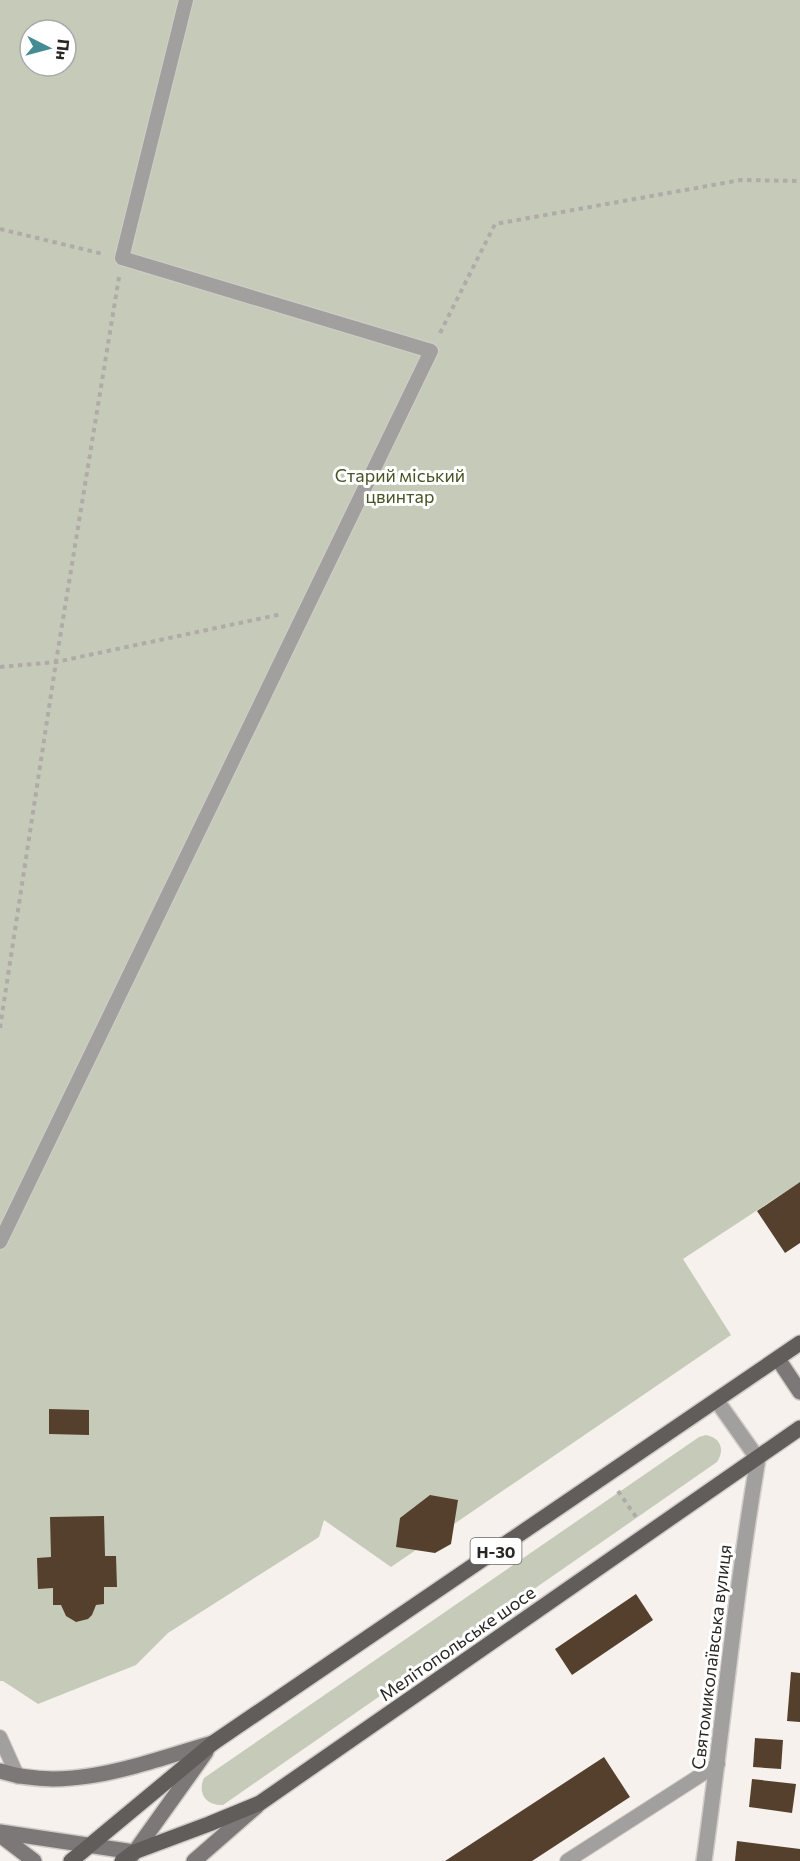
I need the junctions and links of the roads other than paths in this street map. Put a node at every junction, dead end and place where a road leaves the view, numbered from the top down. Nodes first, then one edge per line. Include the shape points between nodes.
1 (186, 0) edge
2 (0, 1242) edge
3 (800, 1343) edge
4 (778, 1359) junction
5 (800, 1392) edge
6 (717, 1401) junction
7 (800, 1428) edge
8 (758, 1458) junction
9 (0, 1737) edge
10 (213, 1743) junction
11 (718, 1764) junction
12 (0, 1771) edge
13 (18, 1777) junction
14 (260, 1803) junction
15 (0, 1834) edge
16 (89, 1845) junction
17 (128, 1858) edge
18 (34, 1861) edge
19 (70, 1861) edge
20 (194, 1861) edge
21 (567, 1861) edge
22 (704, 1861) edge

1 - 2 lane via 122,258 431,351
3 - 4 main road, Н-30
4 - 5 main road
4 - 6 main road, Н-30
6 - 8 street
6 - 10 main road, Н-30
7 - 8 main road, Мелітопольське шосе
8 - 11 street, Святомиколаївська вулиця via 745,1533
8 - 14 main road, Мелітопольське шосе
9 - 13 lane
10 - 13 main road via 108,1773 62,1779
10 - 16 main road
10 - 17 main road
11 - 21 lane
11 - 22 street, Святомиколаївська вулиця
12 - 13 main road
14 - 17 main road, Мелітопольське шосе
14 - 20 main road
15 - 16 main road
15 - 18 main road
16 - 17 main road
16 - 19 main road

